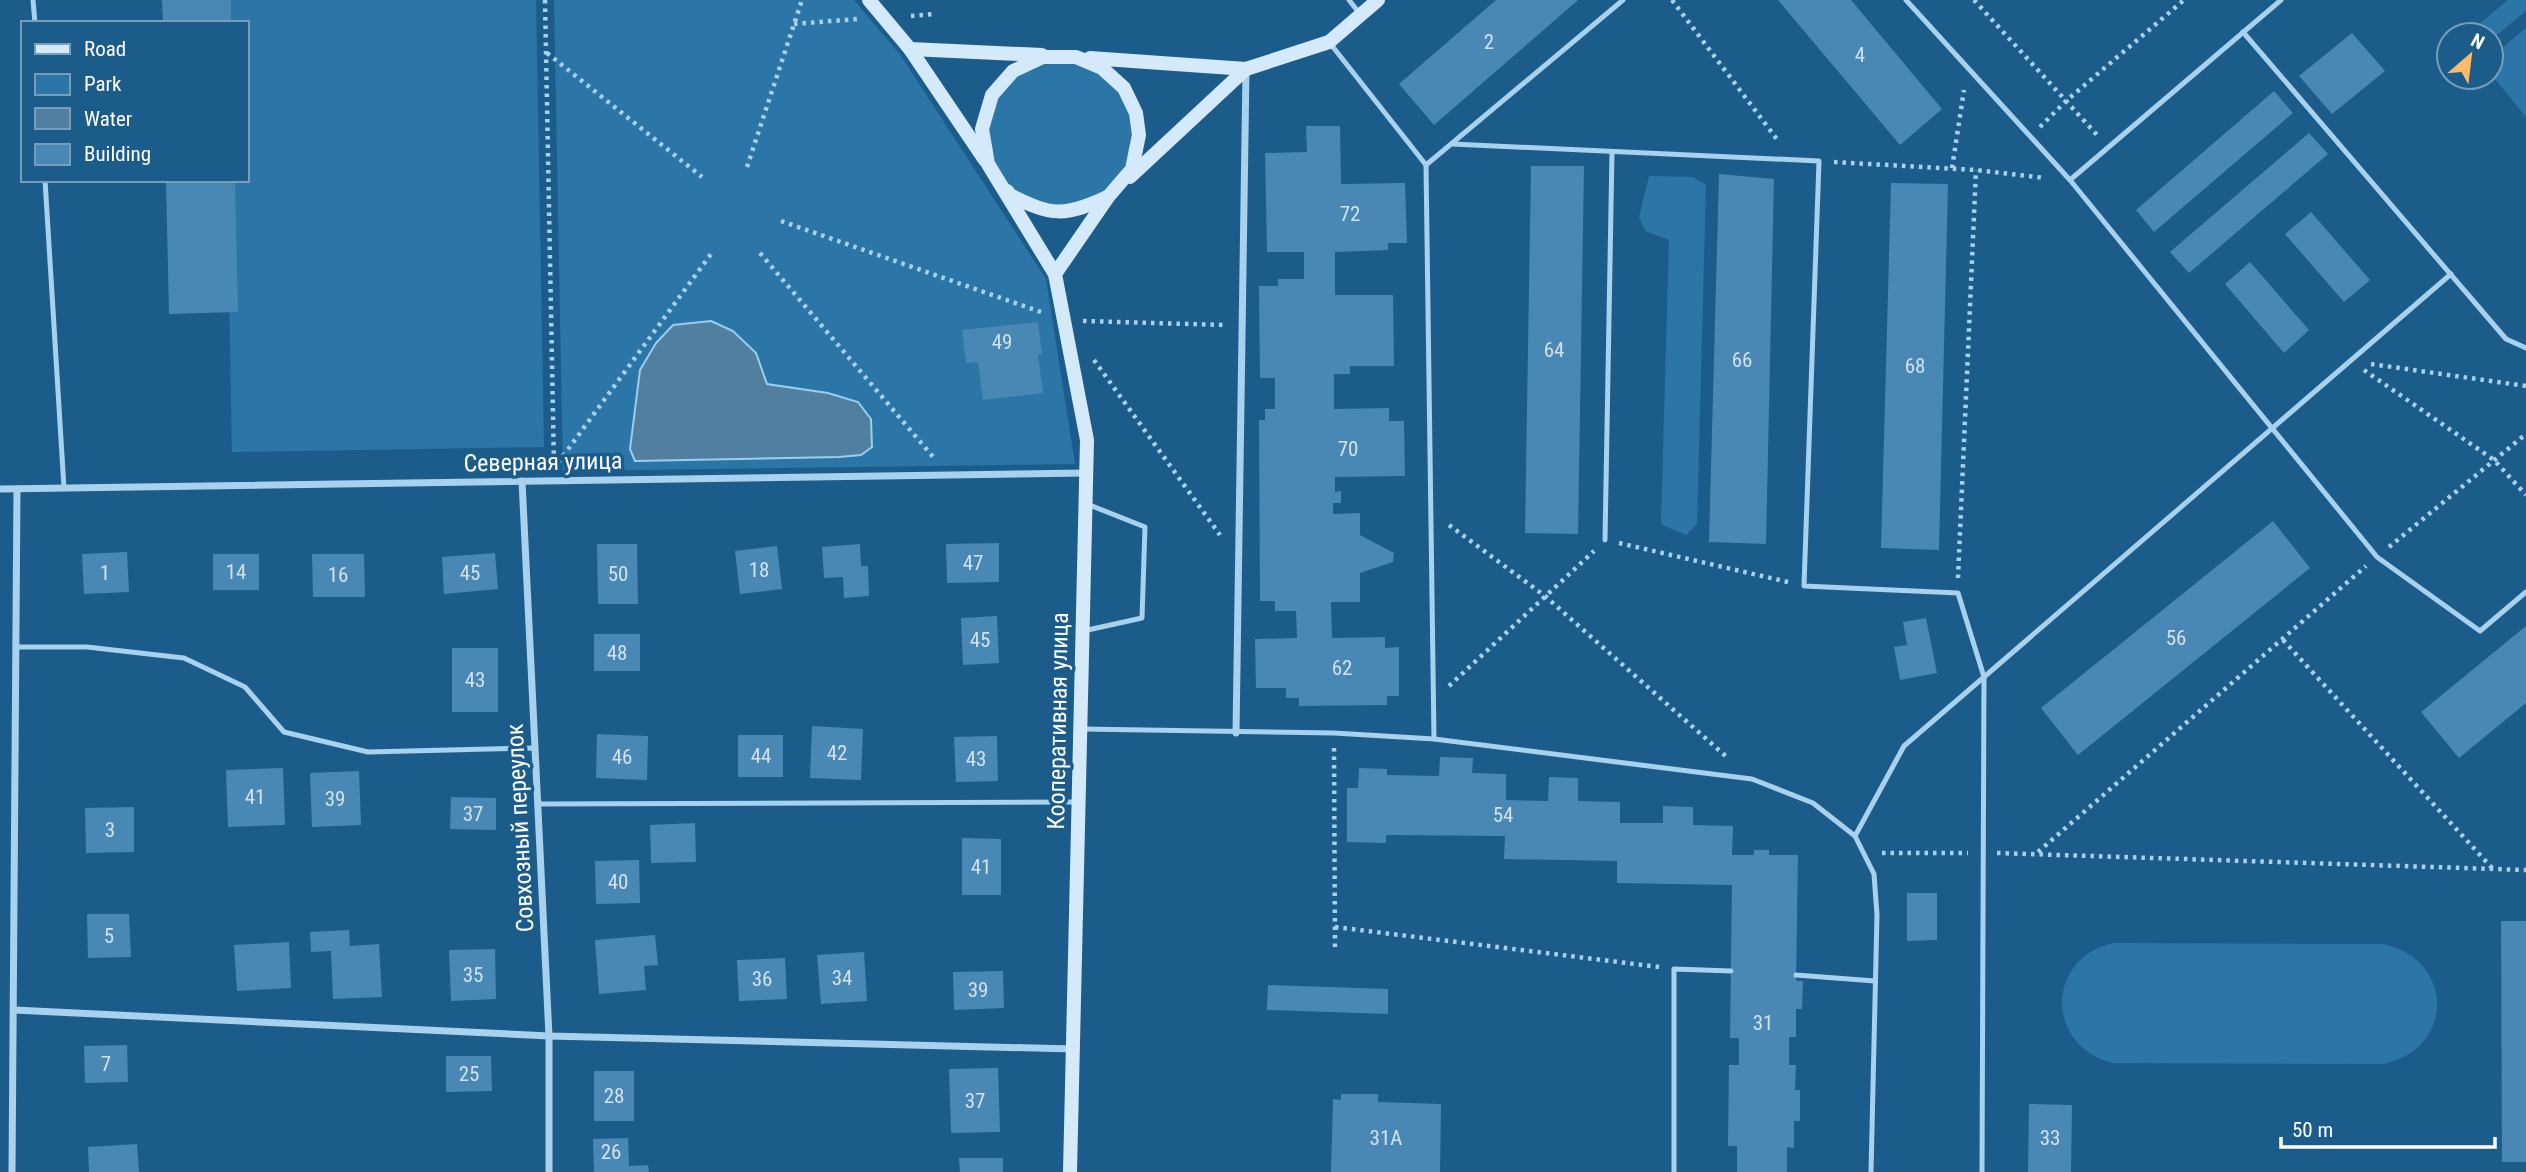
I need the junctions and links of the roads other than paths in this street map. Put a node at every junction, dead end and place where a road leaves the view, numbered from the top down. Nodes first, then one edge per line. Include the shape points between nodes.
1 (33, 0) edge
2 (869, 0) edge
3 (1349, 0) edge
4 (1378, 0) edge
5 (1623, 0) edge
6 (1906, 0) edge
7 (2281, 0) edge
8 (1361, 15) junction
9 (35, 21) edge
10 (2243, 32) junction
11 (1329, 42) junction
12 (910, 49) junction
13 (1076, 57) junction
14 (1246, 69) junction
15 (1452, 144) junction
16 (1612, 152) junction
17 (988, 164) junction
18 (1426, 165) junction
19 (2070, 180) junction
20 (45, 182) edge
21 (1108, 197) junction
22 (1055, 274) junction
23 (2451, 274) junction
24 (2526, 348) edge
25 (2271, 429) junction
26 (1086, 473) junction
27 (522, 481) junction
28 (64, 488) junction
29 (0, 489) edge
30 (17, 489) junction
31 (1086, 503) junction
32 (1605, 540) road end
33 (2526, 592) edge
34 (1083, 631) junction
35 (16, 647) junction
36 (1984, 677) junction
37 (1082, 729) junction
38 (1236, 733) junction
39 (1434, 739) junction
40 (535, 748) junction
41 (1080, 802) junction
42 (538, 804) junction
43 (1855, 836) junction
44 (1731, 971) dead end
45 (1796, 975) dead end
46 (1875, 981) junction
47 (14, 1010) junction
48 (549, 1036) junction
49 (1073, 1049) junction
50 (12, 1172) edge
51 (549, 1172) edge
52 (1070, 1172) edge
53 (1674, 1172) edge
54 (1871, 1172) edge
55 (1982, 1172) edge

1 - 9 lane
2 - 12 main road
3 - 8 lane
4 - 8 main road
5 - 15 lane
6 - 19 lane
7 - 10 lane
8 - 11 main road
10 - 19 lane
10 - 23 lane
11 - 14 main road
11 - 18 lane
12 - 13 main road
12 - 17 main road
13 - 14 main road
13 - 17 main road via 1043,57 1013,71 992,95 982,129
13 - 21 main road via 1102,68 1124,88 1136,113 1139,135 1132,169
14 - 21 main road
14 - 38 street
15 - 16 lane
15 - 18 lane
16 - 32 lane
16 - 36 lane via 1819,161 1804,586 1958,593
17 - 21 main road via 1010,195 1040,210 1081,210
17 - 22 main road
18 - 39 lane
19 - 25 lane
20 - 28 lane
21 - 22 main road
22 - 26 main road, Кооперативная улица via 1087,440
23 - 24 lane via 2506,339
23 - 25 lane
25 - 33 lane via 2376,557 2480,631
25 - 36 lane
26 - 27 street, Северная улица
26 - 31 main road, Кооперативная улица
27 - 28 street, Северная улица
27 - 40 street, Совхозный переулок
28 - 30 street, Северная улица
29 - 30 street, Северная улица
30 - 35 street
31 - 34 main road, Кооперативная улица
31 - 34 lane via 1145,527 1142,618
34 - 37 main road, Кооперативная улица
35 - 40 lane via 87,647 184,658 245,687 284,732 368,752
35 - 47 street
36 - 43 lane via 1904,746
36 - 55 lane
37 - 38 lane
37 - 41 main road, Кооперативная улица
38 - 39 lane
39 - 43 lane via 1752,779 1813,803
40 - 42 street, Совхозный переулок
41 - 42 lane
41 - 49 main road, Кооперативная улица
42 - 48 street, Совхозный переулок
43 - 46 lane via 1874,874
44 - 53 lane via 1674,969
45 - 46 lane
46 - 54 lane
47 - 48 street
47 - 50 street
48 - 49 street
48 - 51 street, Совхозный переулок
49 - 52 main road, Кооперативная улица

